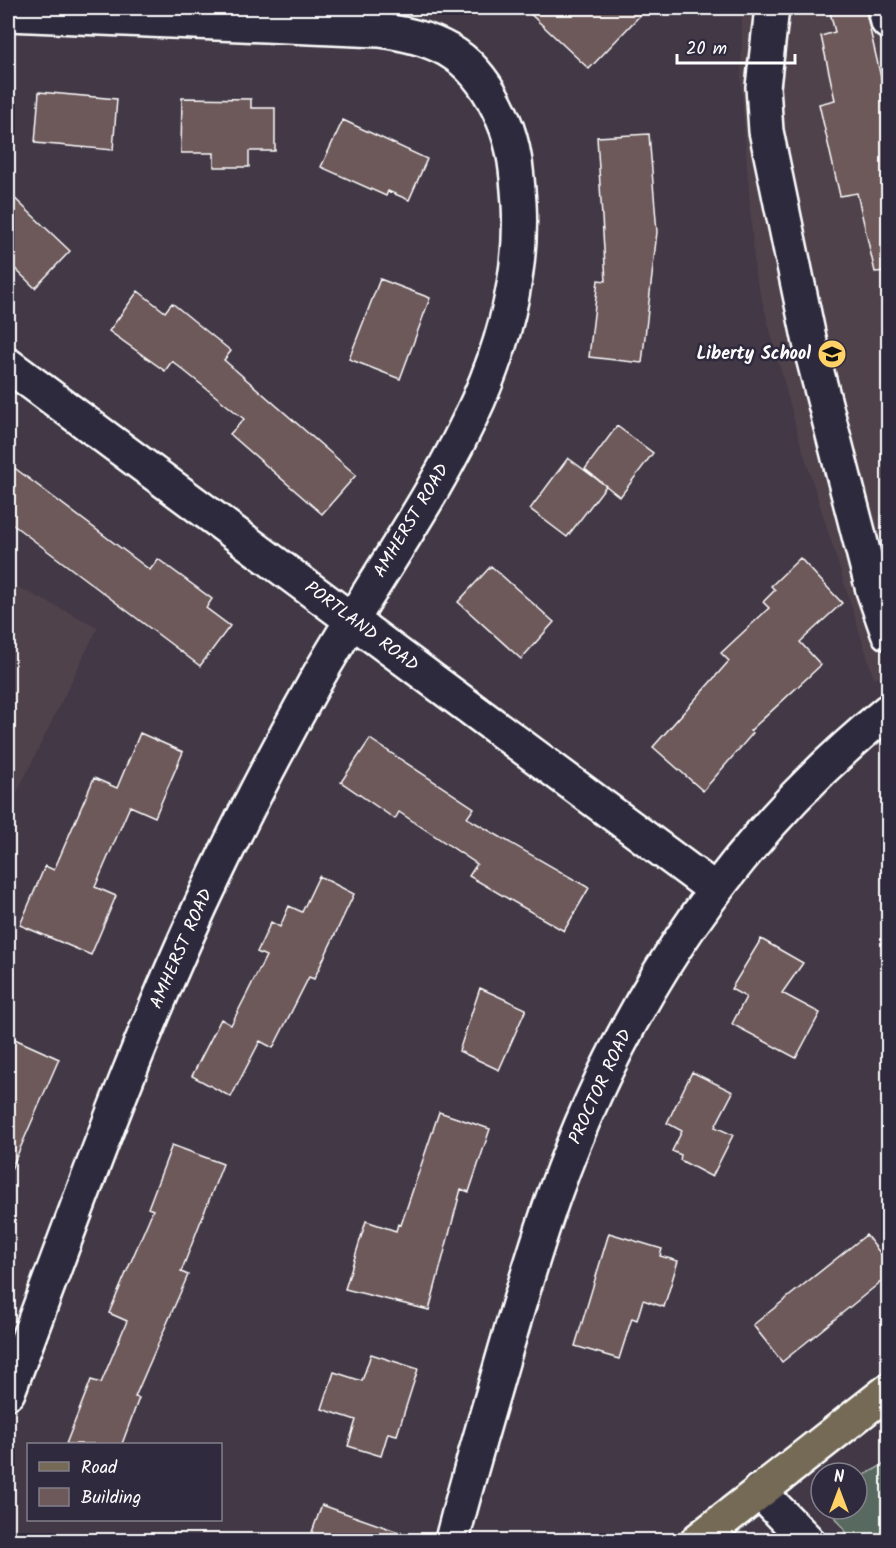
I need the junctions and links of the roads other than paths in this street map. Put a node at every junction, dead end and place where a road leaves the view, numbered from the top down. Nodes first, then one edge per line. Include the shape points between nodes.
1 (772, 8) edge
2 (885, 8) edge
3 (8, 14) edge
4 (888, 22) edge
5 (8, 365) edge
6 (352, 620) junction
7 (888, 633) edge
8 (888, 711) edge
9 (714, 889) junction
10 (888, 1391) edge
11 (8, 1392) edge
12 (759, 1491) junction
13 (452, 1540) edge
14 (698, 1540) edge
15 (807, 1540) edge

1 - 7 street via 763,87 766,131 813,357 873,590
2 - 4 street
3 - 6 street, AMHERST ROAD via 406,33 430,39 467,63 483,81 496,104 514,155 518,253 503,328 466,426
5 - 6 street, PORTLAND ROAD
6 - 9 street, PORTLAND ROAD
6 - 11 street, AMHERST ROAD via 314,684 192,923
8 - 9 street, PROCTOR ROAD via 790,800
9 - 13 street, PROCTOR ROAD via 645,997 574,1142 522,1292
10 - 12 main road
12 - 14 main road
12 - 15 street

